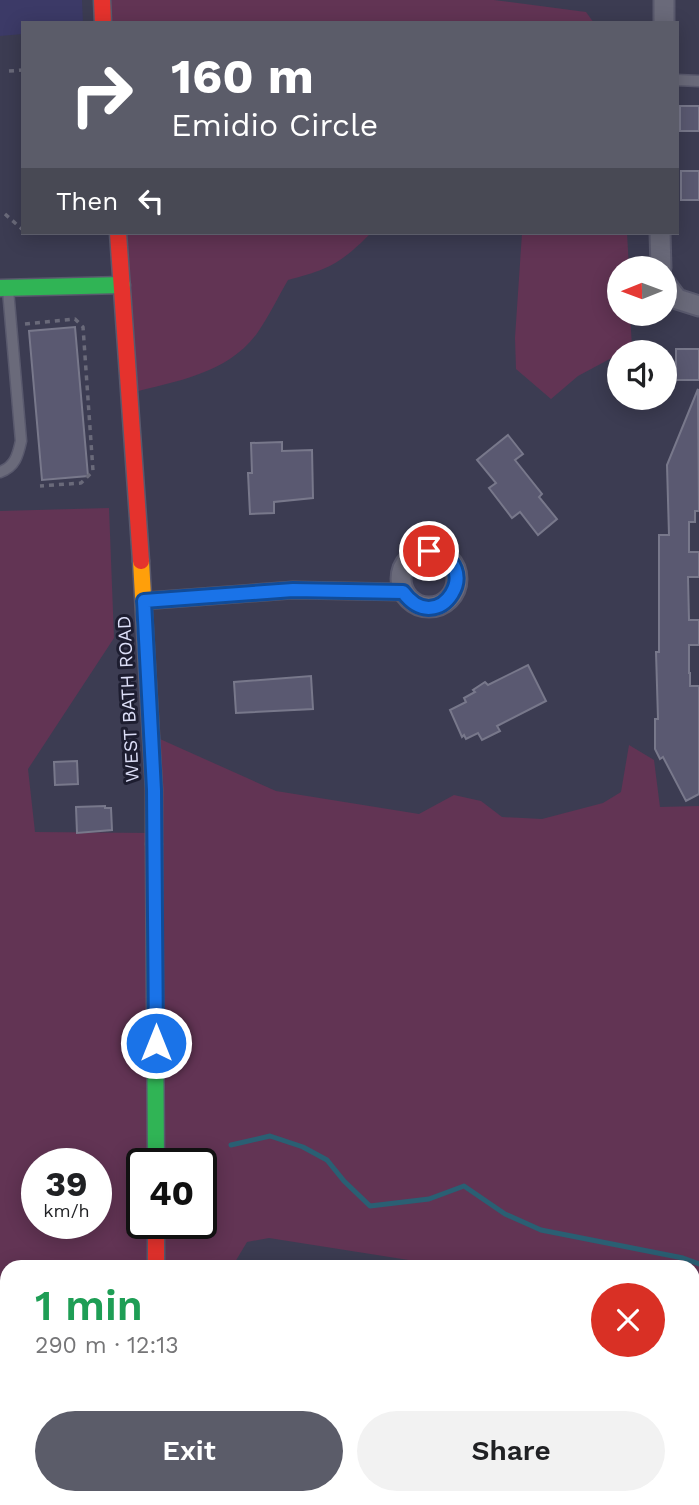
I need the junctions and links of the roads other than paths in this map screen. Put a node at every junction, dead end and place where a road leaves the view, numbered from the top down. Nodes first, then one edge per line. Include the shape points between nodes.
1 (102, 0) edge
2 (664, 0) edge
3 (103, 21) edge
4 (664, 21) edge
5 (679, 80) edge
6 (699, 81) edge
7 (118, 235) edge
8 (660, 235) edge
9 (661, 256) edge
10 (122, 285) junction
11 (4, 288) edge
12 (677, 299) edge
13 (699, 306) edge
14 (0, 472) edge
15 (403, 592) dead end
16 (144, 601) junction
17 (156, 1148) edge
18 (156, 1239) edge
19 (156, 1260) edge

1 - 3 street
2 - 4 street
5 - 6 lane
7 - 10 street, WEST BATH ROAD
8 - 9 street
10 - 11 street
10 - 16 street, WEST BATH ROAD
11 - 14 lane via 22,441 16,462
12 - 13 street
15 - 16 street via 293,590
16 - 17 street, WEST BATH ROAD via 154,790
18 - 19 street

